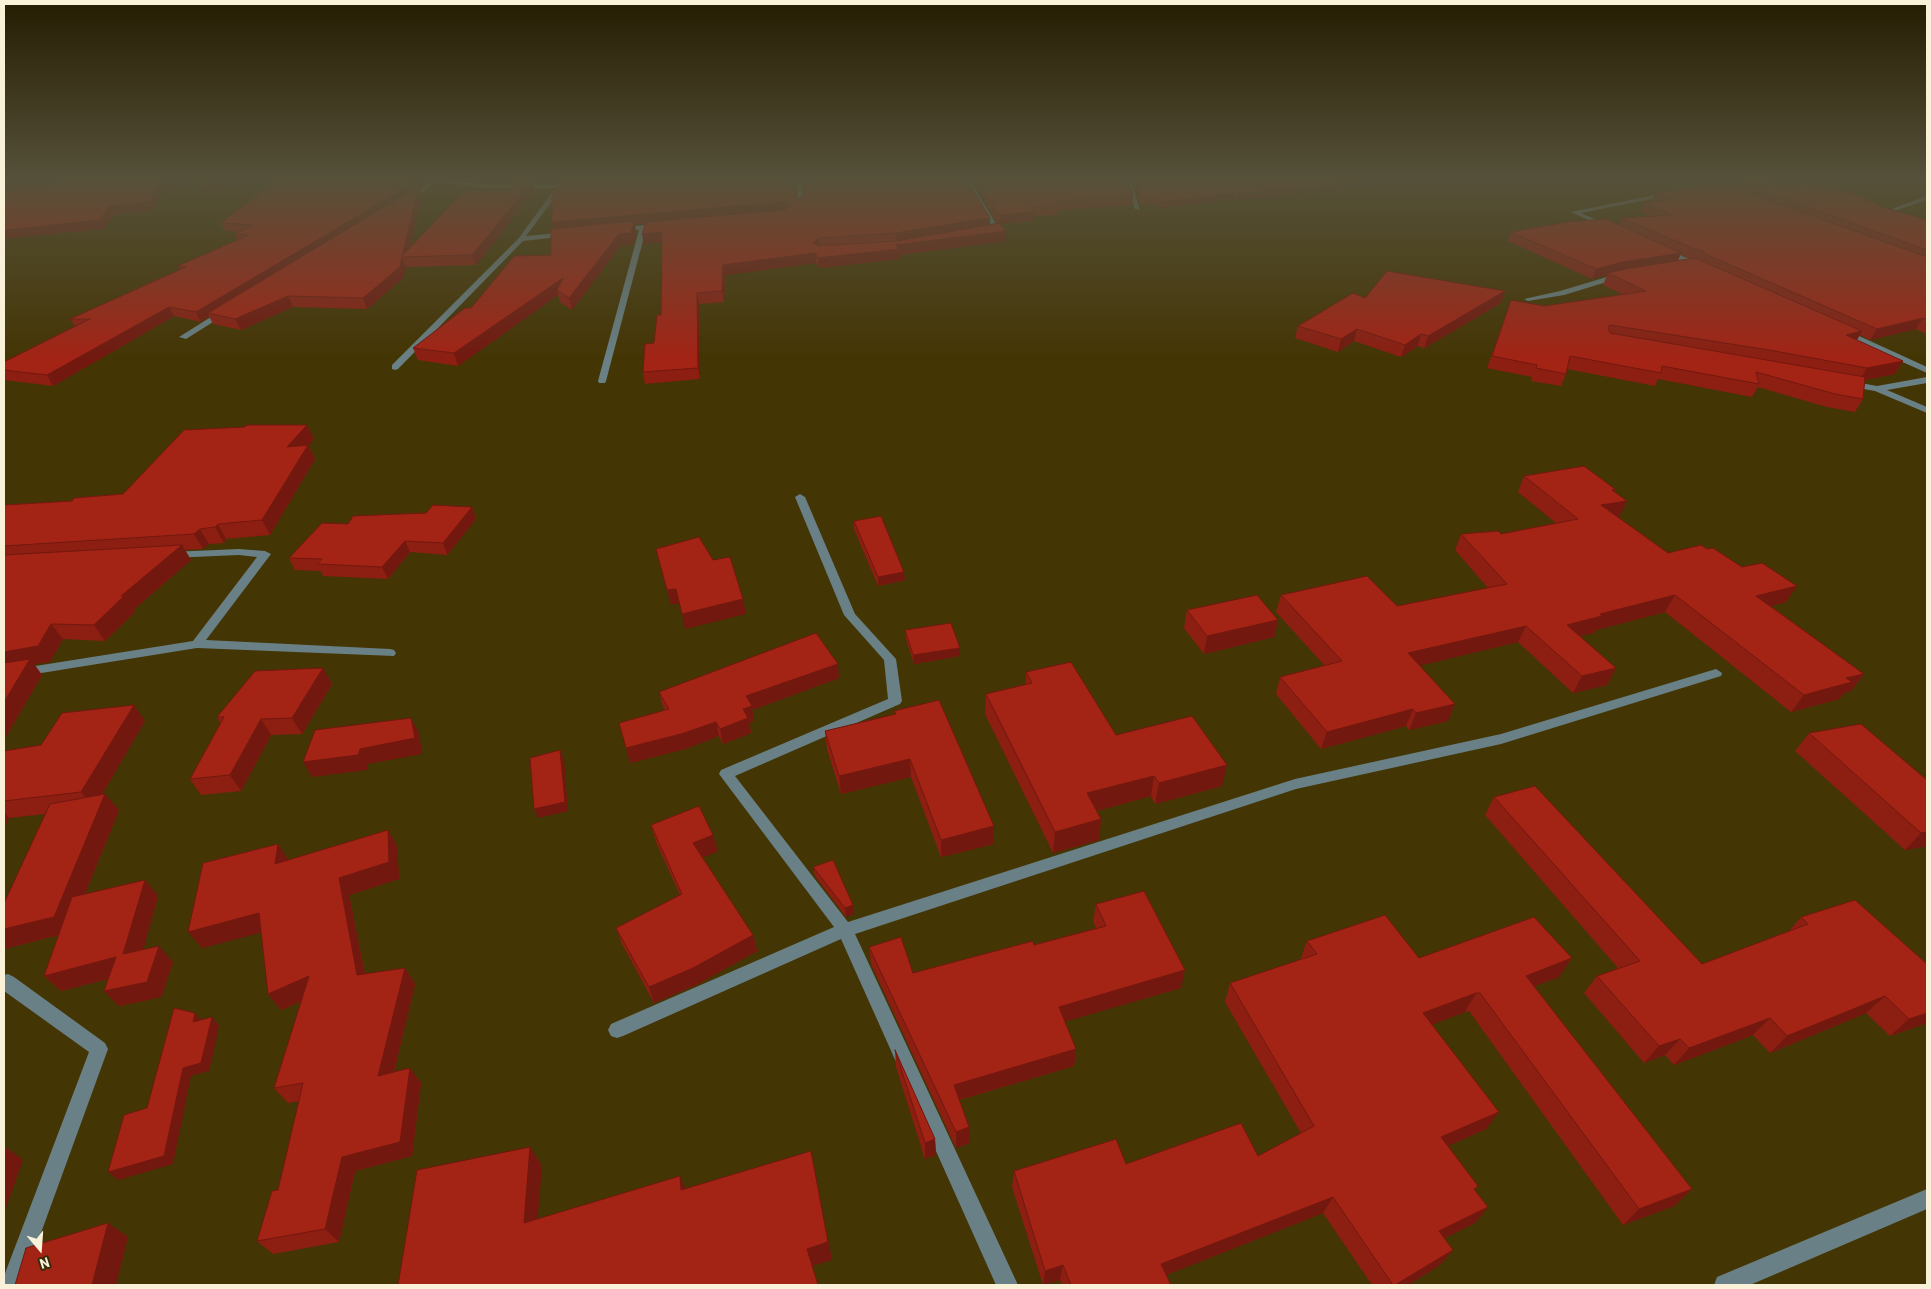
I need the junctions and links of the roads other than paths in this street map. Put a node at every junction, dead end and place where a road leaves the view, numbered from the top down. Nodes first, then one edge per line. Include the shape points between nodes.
1 (520, 239) edge
2 (640, 239) edge
3 (1651, 245) edge
4 (1694, 264) junction
5 (1675, 267) edge
6 (1712, 272) edge
7 (1628, 274) edge
8 (1528, 299) dead end
9 (233, 307) edge
10 (1838, 329) edge
11 (183, 337) dead end
12 (395, 367) dead end
13 (1927, 370) edge
14 (1927, 380) edge
15 (602, 381) dead end
16 (1839, 382) edge
17 (1877, 389) junction
18 (1927, 410) edge
19 (800, 497) dead end
20 (162, 556) edge
21 (197, 644) junction
22 (390, 653) dead end
23 (1716, 673) dead end
24 (4, 675) edge
25 (845, 930) junction
26 (4, 983) edge
27 (617, 1030) dead end
28 (1927, 1199) edge
29 (10, 1285) edge
30 (1007, 1285) edge
31 (1725, 1285) edge

1 - 12 street
2 - 15 street
3 - 4 street
4 - 5 street
4 - 6 street
7 - 8 street
9 - 11 street
10 - 13 street
14 - 17 street
16 - 17 street
17 - 18 street
19 - 25 street via 850,615 890,659 895,701 726,774
20 - 21 street via 239,552 265,554
21 - 22 street
21 - 24 street
23 - 25 street via 1501,738 1295,784
25 - 27 street
25 - 30 street
26 - 29 street via 8,982 100,1049
28 - 31 street

